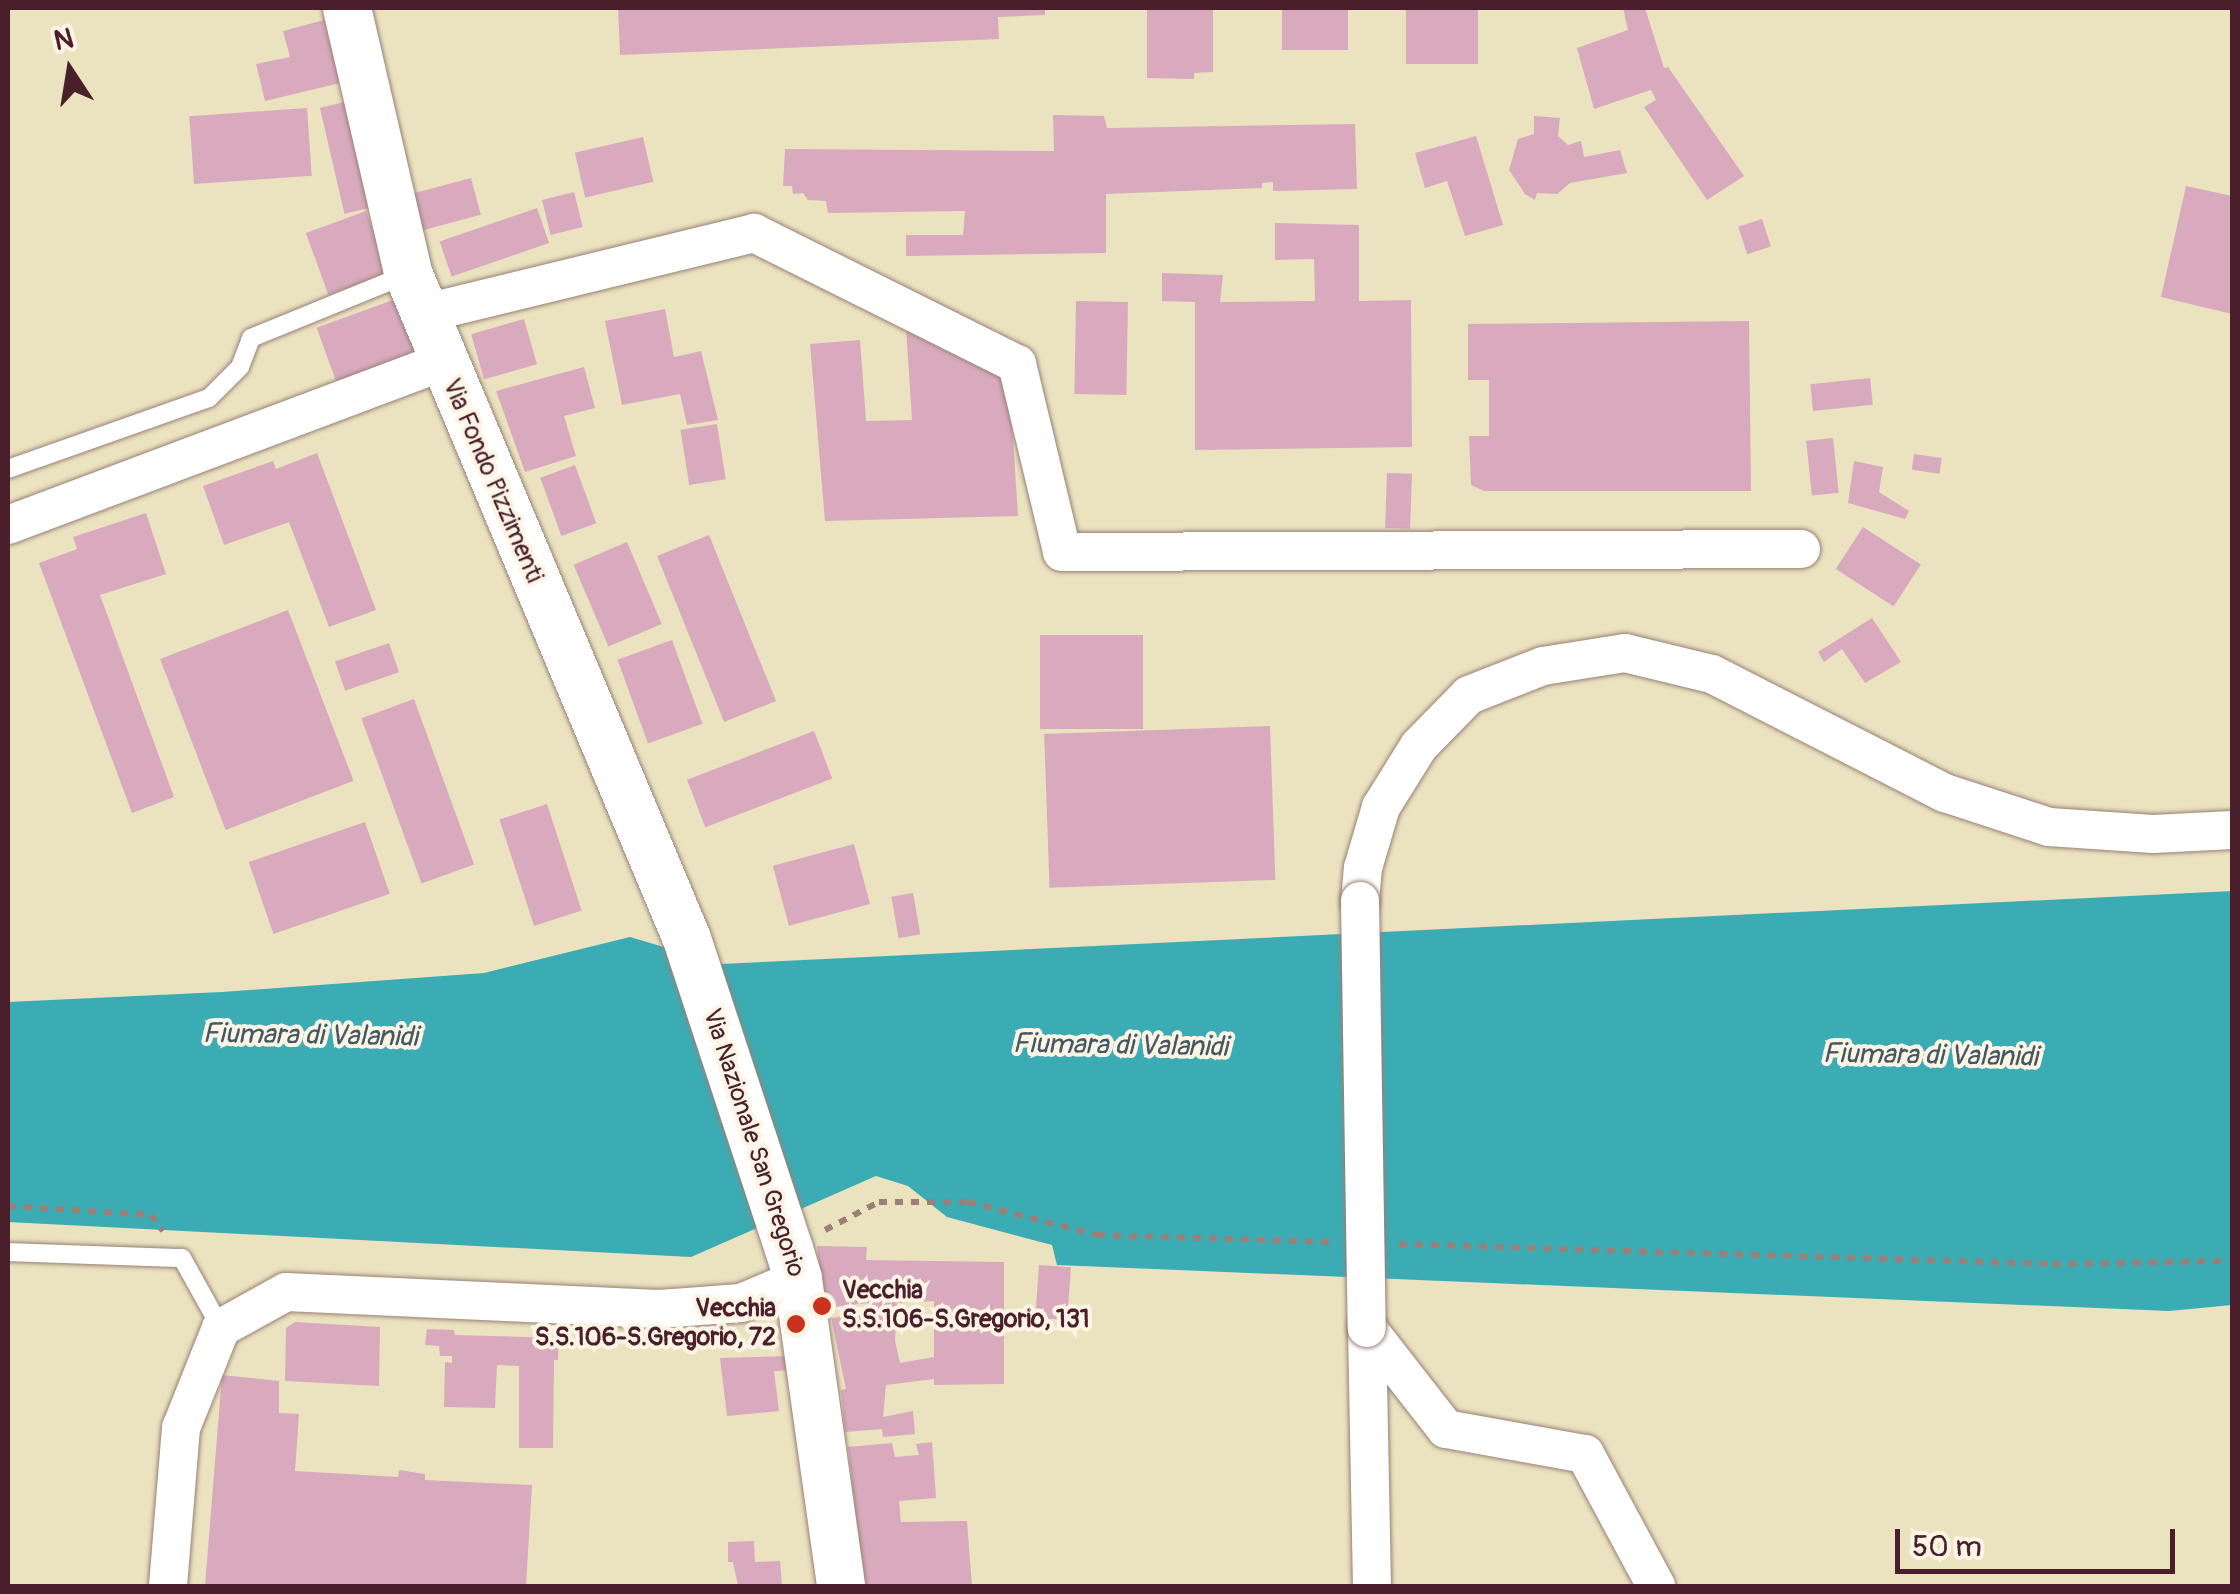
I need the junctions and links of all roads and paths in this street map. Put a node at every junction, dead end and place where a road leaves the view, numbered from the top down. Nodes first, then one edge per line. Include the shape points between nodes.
1 (347, 8) edge
2 (417, 293) junction
3 (442, 362) junction
4 (8, 468) edge
5 (8, 525) edge
6 (1801, 549) dead end
7 (2232, 830) edge
8 (687, 939) joint
9 (8, 1206) edge
10 (161, 1230) dead end
11 (1336, 1242) dead end
12 (1396, 1244) dead end
13 (8, 1252) edge
14 (790, 1255) junction
15 (2232, 1261) edge
16 (221, 1328) junction
17 (1367, 1328) junction
18 (1648, 1580) edge
19 (168, 1586) edge
20 (841, 1586) edge
21 (1372, 1586) edge

1 - 2 street, Via Fondo Pizzimenti
2 - 3 street, Via Fondo Pizzimenti
2 - 4 lane via 251,338 240,367 208,398
2 - 6 street via 754,234 1017,364 1062,552
3 - 5 street
3 - 8 street, Via Fondo Pizzimenti
7 - 17 street, bridge via 2153,834 2048,827 1945,793 1712,674 1625,653 1543,666 1469,694 1419,746 1381,807 1363,868
8 - 14 street, Via Nazionale San Gregorio
9 - 10 path via 151,1215
11 - 14 path via 1097,1235 968,1202 879,1202
12 - 15 path via 2053,1264
13 - 16 lane via 182,1258
14 - 16 street via 741,1303 659,1309 286,1292
14 - 20 street, Via Nazionale San Gregorio
16 - 19 street via 181,1428
17 - 18 street via 1446,1429 1585,1454
17 - 21 street

